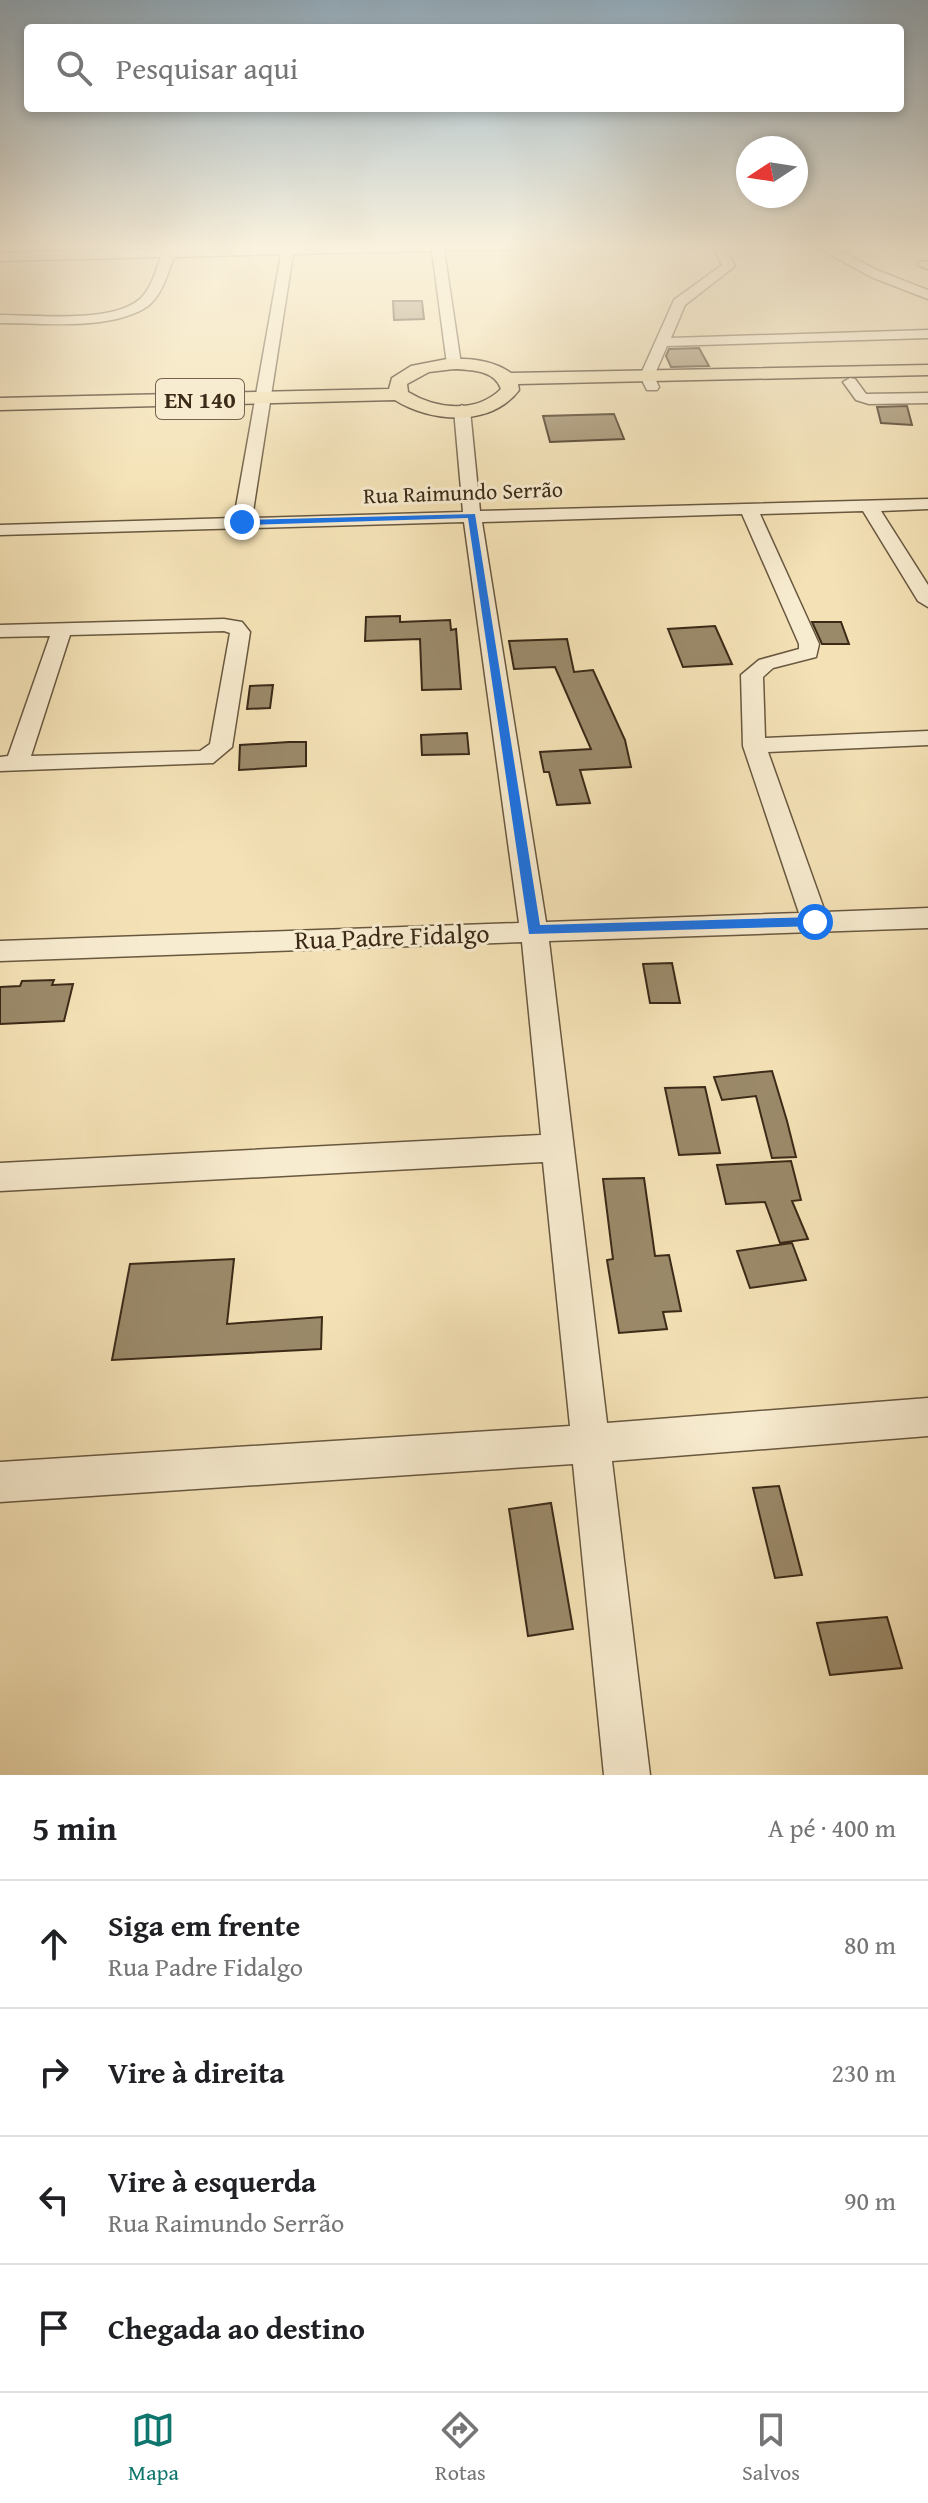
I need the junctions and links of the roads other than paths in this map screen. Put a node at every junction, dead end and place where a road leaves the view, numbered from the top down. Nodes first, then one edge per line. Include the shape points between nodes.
1 (275, 328) edge
2 (449, 328) edge
3 (668, 328) edge
4 (928, 334) edge
5 (661, 342) junction
6 (454, 364) junction
7 (928, 370) edge
8 (838, 379) junction
9 (650, 381) junction
10 (928, 381) edge
11 (509, 385) junction
12 (399, 388) junction
13 (0, 390) edge
14 (265, 391) junction
15 (65, 396) junction
16 (928, 398) edge
17 (0, 404) edge
18 (462, 410) junction
19 (928, 504) edge
20 (869, 506) junction
21 (748, 508) junction
22 (472, 515) junction
23 (242, 522) junction
24 (0, 530) edge
25 (928, 601) edge
26 (62, 629) junction
27 (0, 631) edge
28 (928, 738) edge
29 (754, 746) junction
30 (9, 763) edge
31 (928, 918) edge
32 (815, 922) junction
33 (534, 931) junction
34 (0, 951) edge
35 (557, 1148) junction
36 (0, 1177) edge
37 (928, 1417) edge
38 (590, 1444) junction
39 (0, 1482) edge
40 (627, 1775) edge

1 - 14 street
2 - 6 street
3 - 5 street
4 - 5 street
5 - 9 street
6 - 11 main road, EN 140 via 486,368
6 - 12 main road, EN 140 via 419,369
7 - 8 main road, EN 140
8 - 9 main road, EN 140
8 - 10 main road, EN 140
8 - 16 street via 869,399
9 - 11 main road, EN 140
11 - 18 main road, EN 140 via 495,403
12 - 14 main road, EN 140
12 - 18 main road, EN 140 via 423,407
13 - 15 main road, EN 140
14 - 15 main road, EN 140
14 - 23 street
15 - 17 main road, EN 140
18 - 22 street
19 - 20 street, Rua Raimundo Serrão
20 - 21 street, Rua Raimundo Serrão
20 - 25 street
21 - 22 street, Rua Raimundo Serrão
21 - 29 street via 809,644 809,653 766,664 752,675
22 - 23 street, Rua Raimundo Serrão
22 - 33 street
23 - 24 street, Rua Raimundo Serrão
26 - 27 street
26 - 30 street
26 - 30 street via 235,626 240,632 221,747 205,758
28 - 29 street
29 - 32 street
31 - 32 street, Rua Padre Fidalgo
32 - 33 street, Rua Padre Fidalgo
33 - 34 street, Rua Padre Fidalgo
33 - 35 street
35 - 36 street
35 - 38 street
37 - 38 street
38 - 39 street
38 - 40 street

